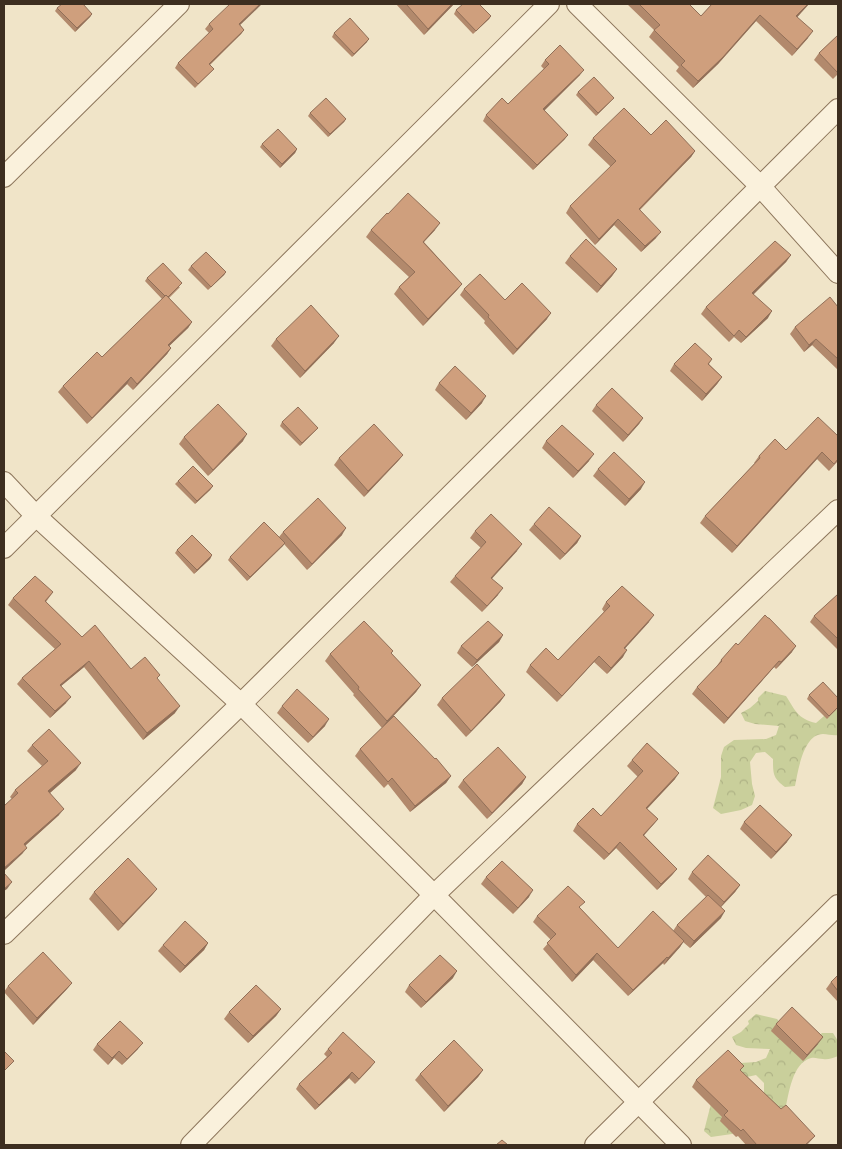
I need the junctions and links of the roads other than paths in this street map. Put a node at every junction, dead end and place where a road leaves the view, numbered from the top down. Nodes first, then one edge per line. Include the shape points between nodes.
1 (179, 4) edge
2 (549, 4) edge
3 (577, 4) edge
4 (838, 109) edge
5 (4, 177) edge
6 (760, 186) junction
7 (838, 273) edge
8 (4, 482) edge
9 (838, 510) edge
10 (36, 516) junction
11 (4, 548) edge
12 (241, 704) junction
13 (434, 895) junction
14 (838, 905) edge
15 (4, 934) edge
16 (640, 1102) junction
17 (191, 1145) edge
18 (595, 1145) edge
19 (682, 1145) edge

1 - 5 street
2 - 10 street
3 - 6 street
4 - 6 street
6 - 7 street
6 - 12 street
8 - 10 street
9 - 13 street
10 - 11 street
10 - 12 street
12 - 13 street
12 - 15 street
13 - 16 street
13 - 17 street
14 - 16 street
16 - 18 street
16 - 19 street

